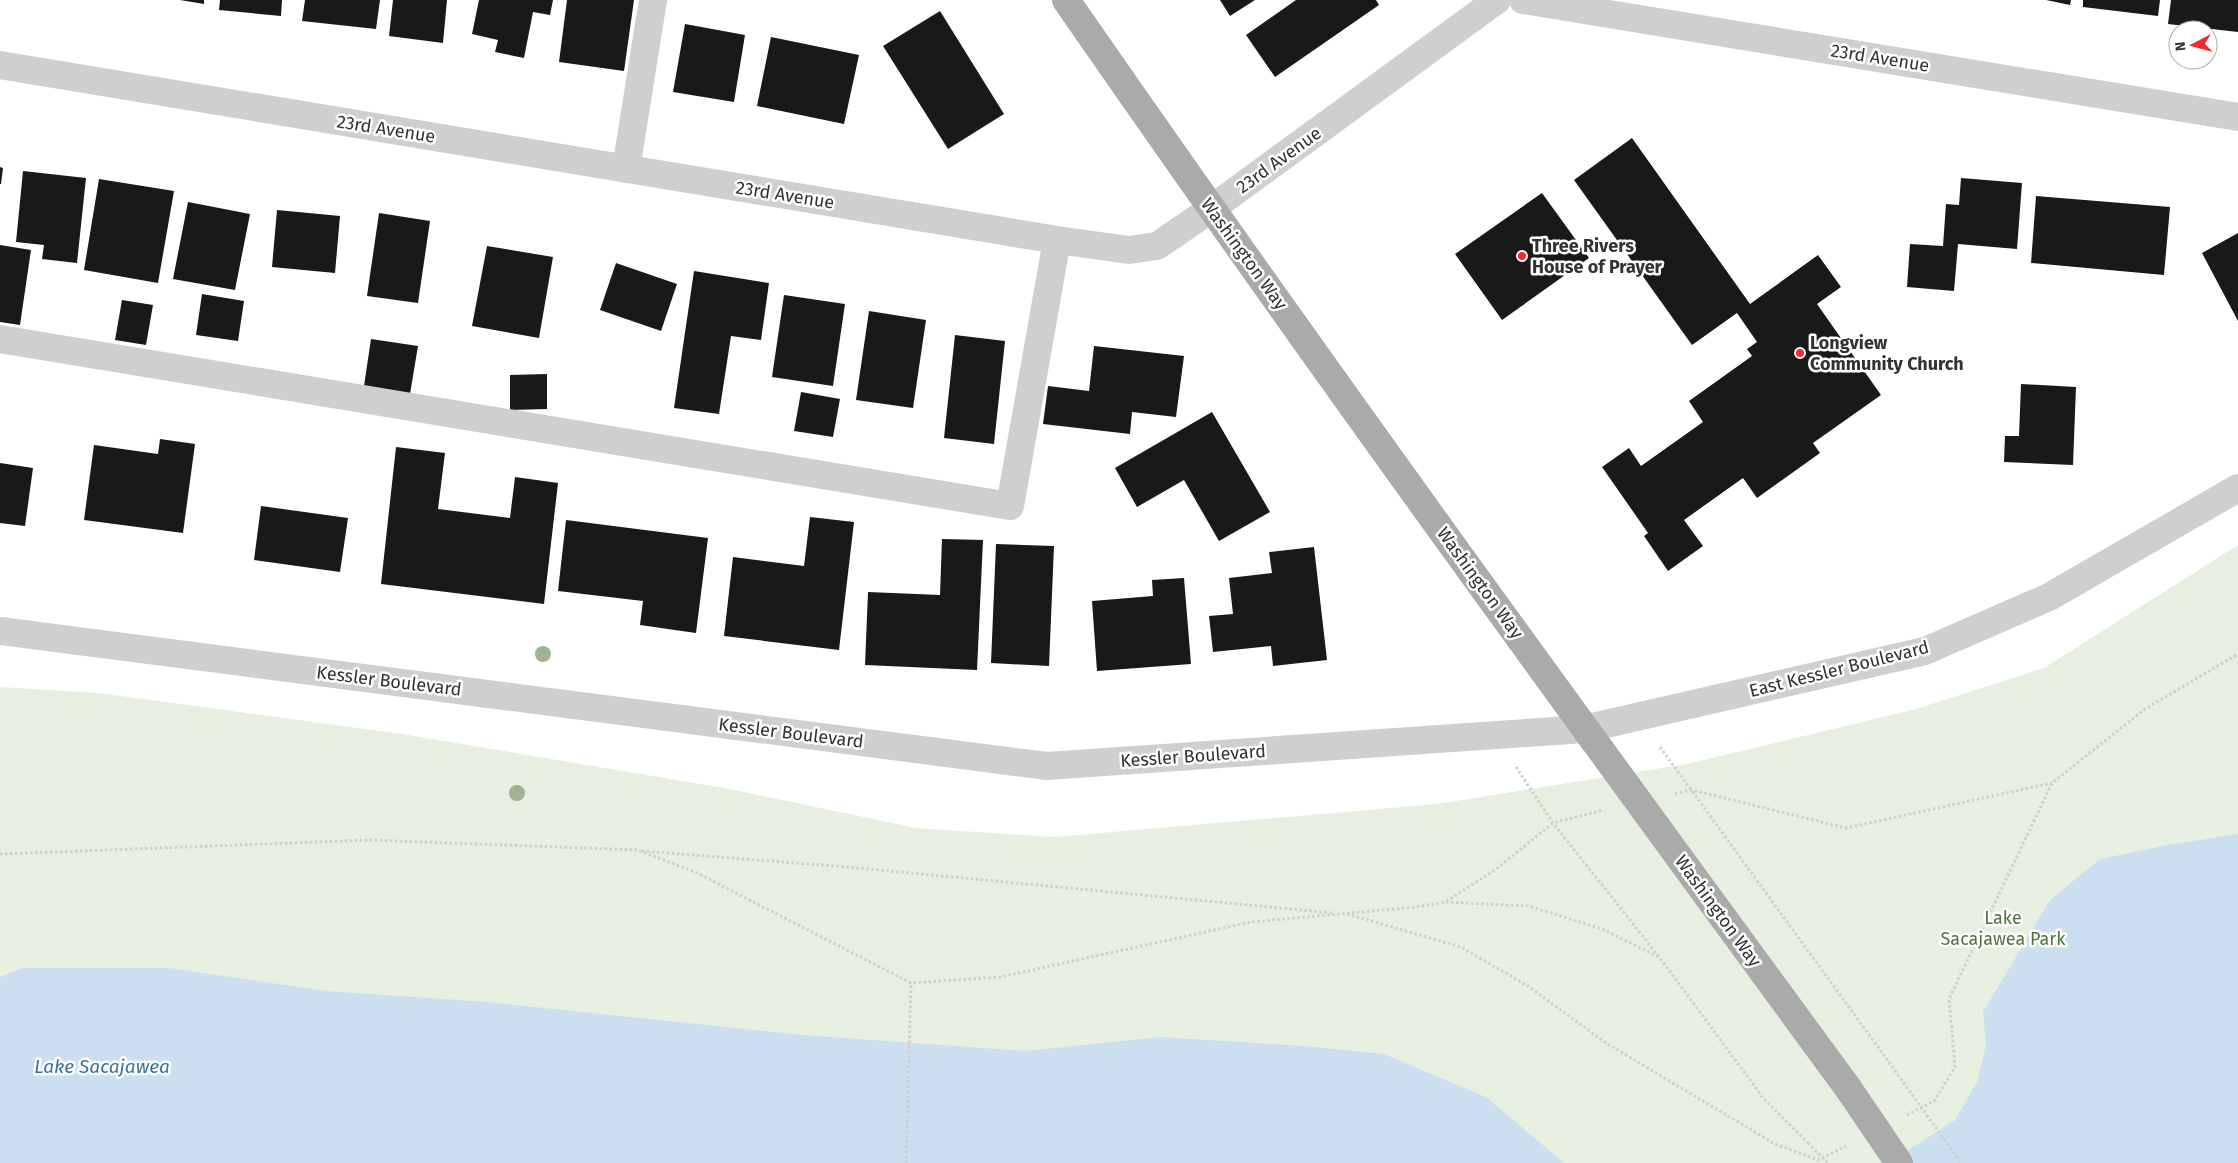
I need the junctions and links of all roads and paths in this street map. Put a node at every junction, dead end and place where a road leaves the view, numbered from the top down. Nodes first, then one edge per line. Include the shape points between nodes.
1 (653, 0) edge
2 (1066, 0) edge
3 (1497, 0) edge
4 (1523, 0) edge
5 (0, 65) edge
6 (2238, 116) edge
7 (626, 169) junction
8 (1211, 209) junction
9 (1057, 240) junction
10 (0, 339) edge
11 (2238, 488) edge
12 (0, 631) edge
13 (2238, 654) edge
14 (1637, 716) junction
15 (1584, 728) junction
16 (1496, 735) junction
17 (2052, 783) junction
18 (1692, 790) junction
19 (1638, 801) junction
20 (1553, 822) junction
21 (638, 850) junction
22 (0, 854) edge
23 (1445, 902) junction
24 (1342, 914) junction
25 (1660, 958) junction
26 (911, 983) junction
27 (1901, 1118) dead end
28 (1851, 1143) dead end
29 (906, 1163) edge
30 (1828, 1163) edge
31 (1899, 1163) edge
32 (1961, 1163) edge

1 - 7 street
2 - 8 main road, Washington Way
3 - 8 street, 23rd Avenue
4 - 6 street, 23rd Avenue
5 - 7 street, 23rd Avenue
7 - 9 street, 23rd Avenue
8 - 9 street, 23rd Avenue via 1157,246 1129,250
8 - 15 main road, Washington Way
9 - 10 street via 1010,506
11 - 14 street, East Kessler Boulevard via 2049,597 1925,651
12 - 16 street, Kessler Boulevard via 1047,766
13 - 17 path via 2145,709
14 - 15 street, East Kessler Boulevard
14 - 18 path
15 - 16 street, Kessler Boulevard
15 - 19 main road, Washington Way
16 - 20 path
17 - 18 path via 1846,828
17 - 27 path via 1949,999 1954,1067 1934,1101
18 - 32 path, bridge
19 - 20 path
19 - 31 main road, Washington Way, bridge
20 - 23 path via 1495,870
20 - 25 path
21 - 22 path via 370,840
21 - 24 path via 887,870
21 - 26 path via 695,872
23 - 24 path via 1416,908
23 - 25 path via 1529,906 1602,928
24 - 26 path via 1251,922 1000,977
24 - 28 path via 1461,947 1528,986 1606,1043 1775,1144 1818,1160
25 - 30 path, bridge via 1764,1098
26 - 29 path

